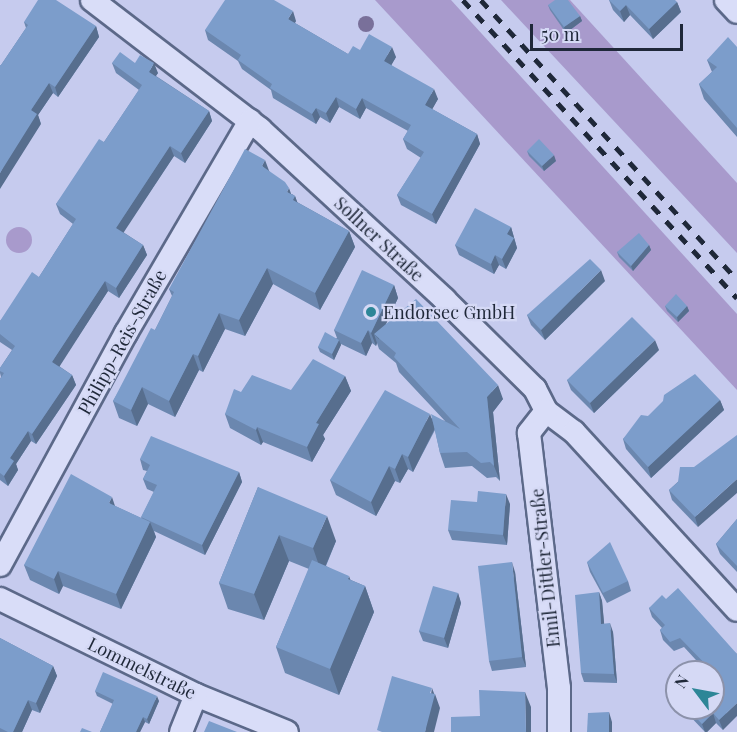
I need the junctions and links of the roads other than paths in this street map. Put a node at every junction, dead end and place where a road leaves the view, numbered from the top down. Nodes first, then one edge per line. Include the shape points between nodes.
1 (92, 0) edge
2 (726, 0) edge
3 (737, 12) edge
4 (250, 121) junction
5 (546, 411) junction
6 (0, 565) edge
7 (0, 599) edge
8 (737, 610) edge
9 (196, 695) junction
10 (181, 732) edge
11 (287, 732) edge
12 (560, 732) edge

1 - 4 street, Sollner Straße
2 - 3 street
4 - 5 street, Sollner Straße via 444,299 535,390
4 - 6 street, Philipp-Reis-Straße via 126,333
5 - 8 street, Sollner Straße via 574,432
5 - 12 street, Emil-Dittler-Straße via 535,420 529,433 559,688
7 - 9 street, Lommelstraße
9 - 10 street
9 - 11 street, Lommelstraße

